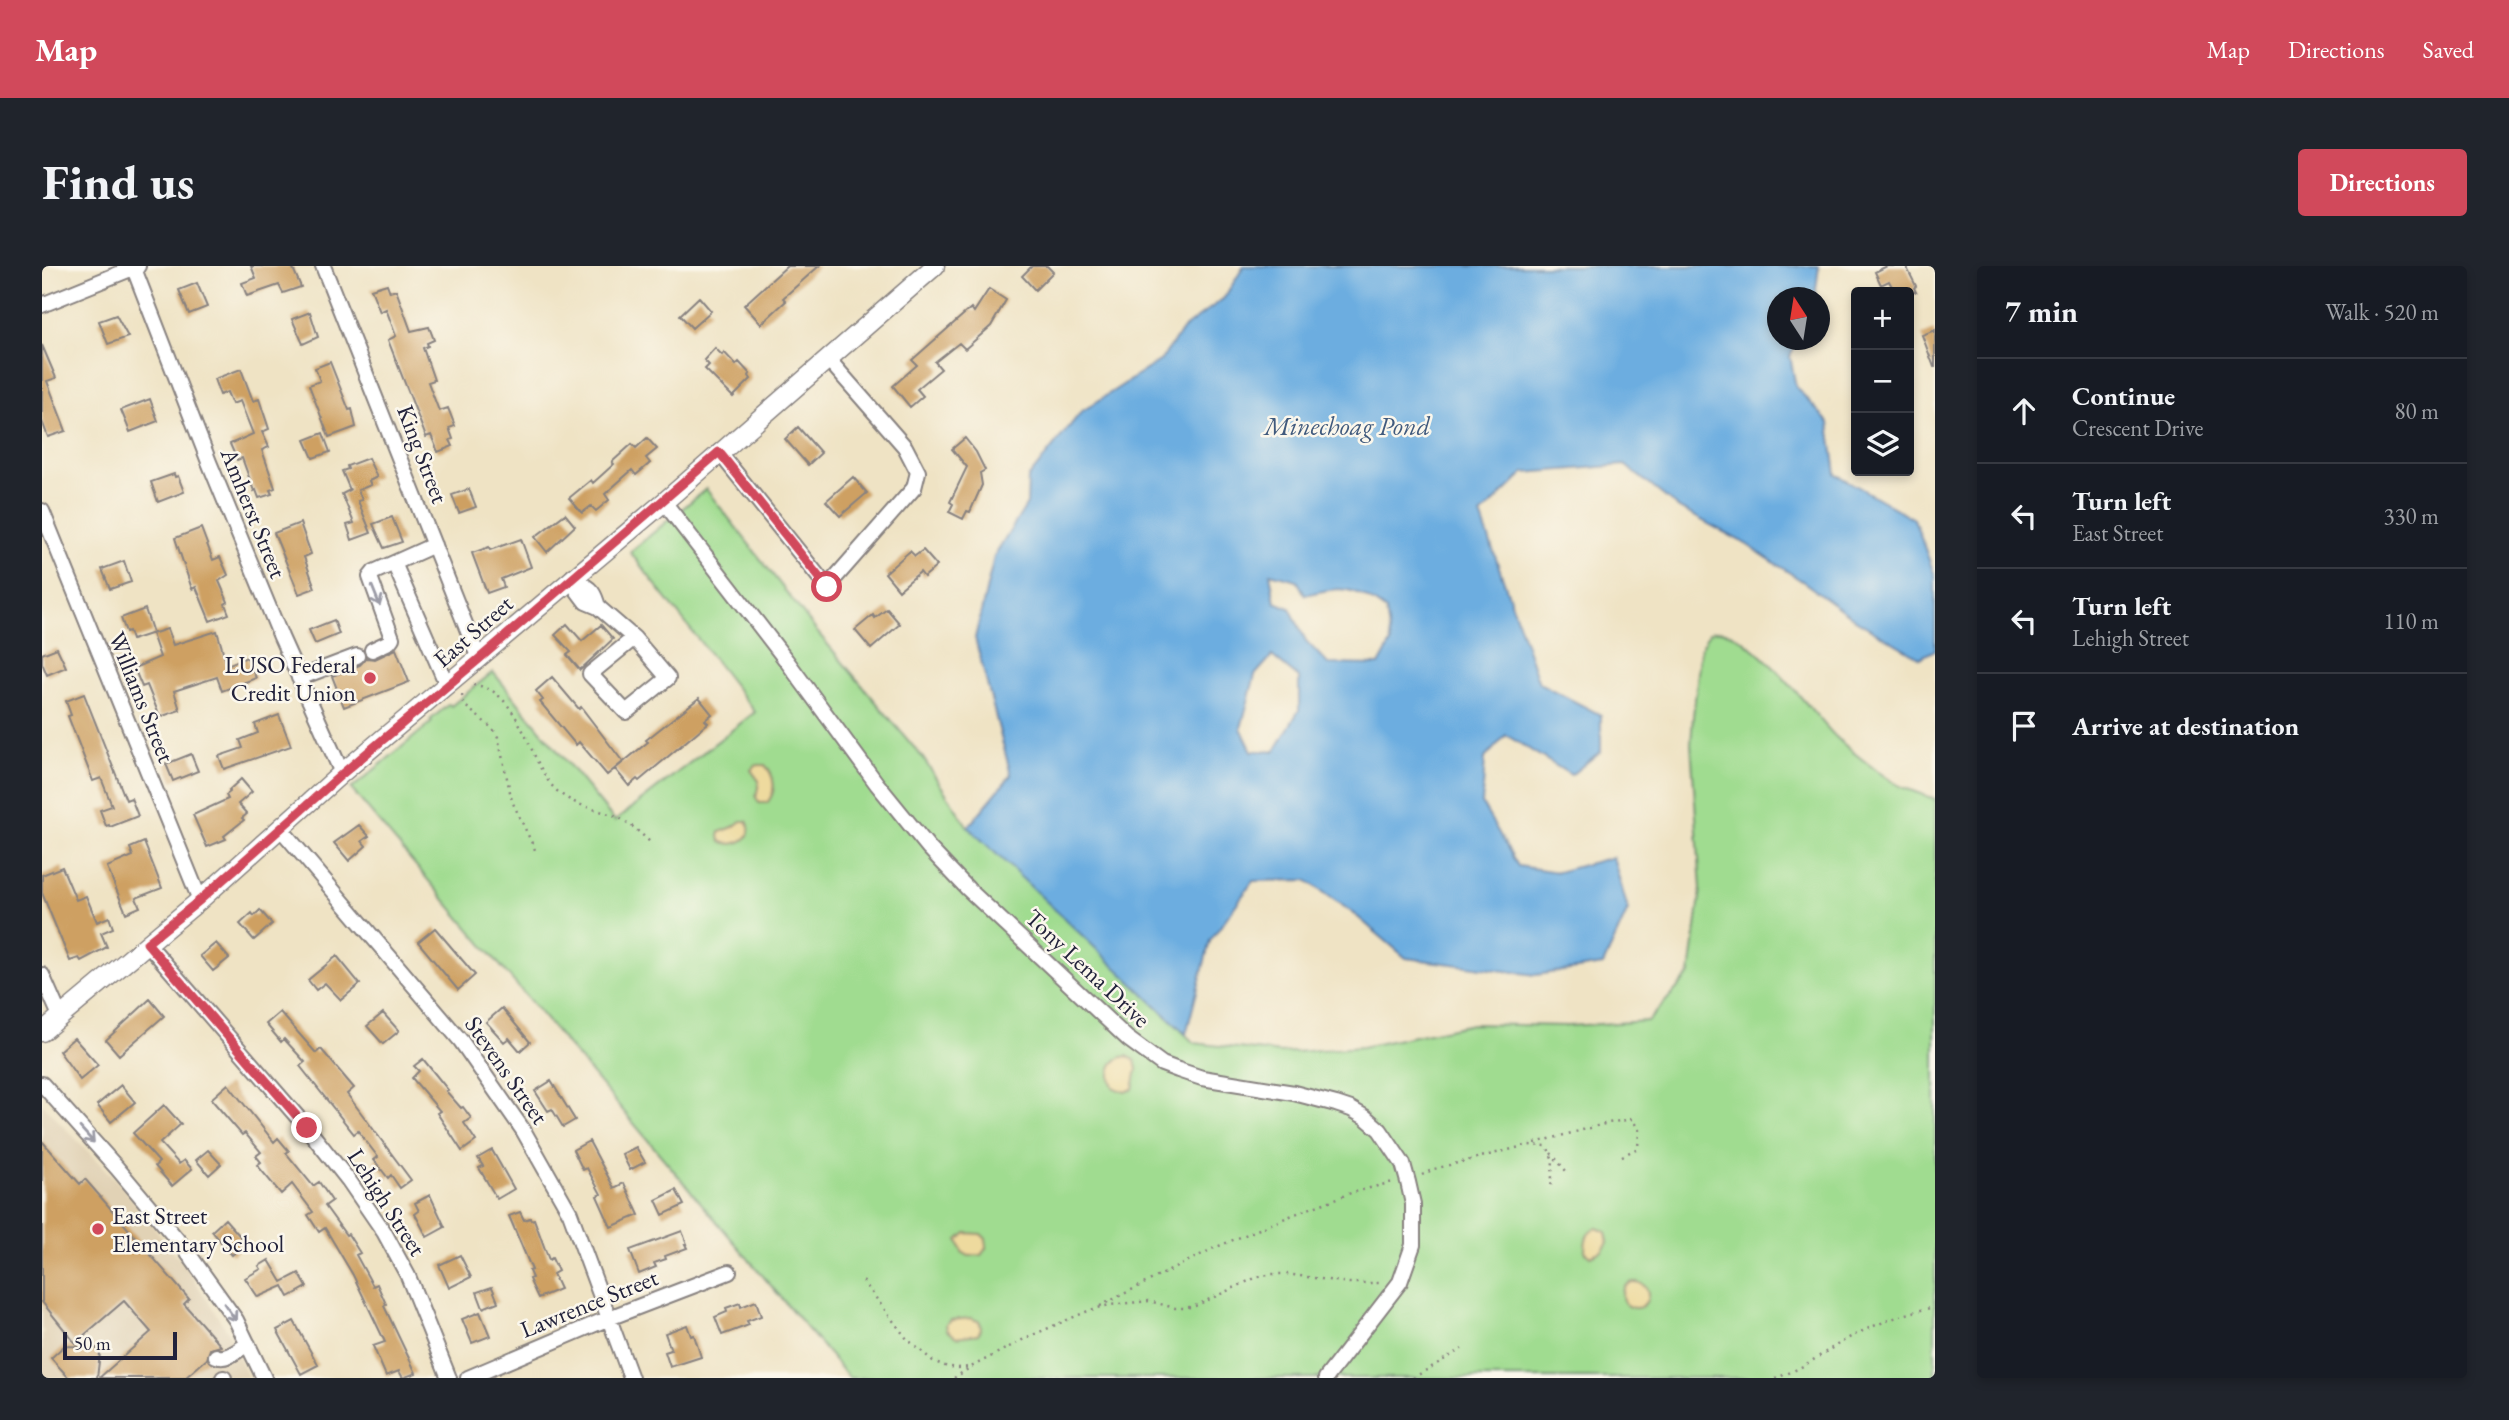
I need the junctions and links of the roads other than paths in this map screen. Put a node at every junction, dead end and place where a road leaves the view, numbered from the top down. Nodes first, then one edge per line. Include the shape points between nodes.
1 (323, 266) edge
2 (935, 266) edge
3 (135, 267) edge
4 (42, 305) edge
5 (828, 359) junction
6 (719, 452) junction
7 (664, 502) junction
8 (42, 511) edge
9 (434, 545) junction
10 (394, 563) junction
11 (575, 578) junction
12 (634, 638) junction
13 (372, 650) dead end
14 (357, 656) dead end
15 (479, 659) junction
16 (299, 678) junction
17 (459, 686) junction
18 (342, 774) junction
19 (280, 828) junction
20 (200, 900) junction
21 (147, 943) junction
22 (42, 975) edge
23 (60, 1016) junction
24 (42, 1032) edge
25 (42, 1084) edge
26 (729, 1272) dead end
27 (609, 1318) junction
28 (248, 1344) junction
29 (216, 1356) dead end
30 (264, 1378) edge
31 (449, 1378) edge
32 (468, 1378) edge
33 (631, 1378) edge
34 (1326, 1378) edge

1 - 9 street, King Street
2 - 5 main road, East Street
3 - 4 street
3 - 16 street, Amherst Street via 209,462
5 - 6 main road, East Street
5 - 6 street via 905,447 918,472 914,488 827,587
6 - 7 main road, East Street
7 - 11 main road, East Street
7 - 34 street, Tony Lema Drive via 929,848 1128,1040 1163,1064 1202,1078 1294,1093 1351,1109 1380,1130 1403,1164 1413,1204 1413,1245 1400,1282
8 - 20 street, Williams Street
9 - 10 street
9 - 15 street, King Street
10 -> 13 street via 370,577 392,638
10 - 17 street
11 - 12 street via 595,594 598,607
11 - 15 main road, East Street
12 - 12 street via 668,678 626,712 590,674
14 - 16 street
15 - 17 main road, East Street
16 - 18 street, Amherst Street
17 - 18 main road, East Street
18 - 19 main road, East Street
19 - 20 main road, East Street
19 - 27 street, Stevens Street via 461,1041 503,1099 570,1213
20 - 21 main road, East Street
21 - 23 main road, East Street
21 - 31 street, Lehigh Street via 307,1128 363,1201 408,1276
22 - 23 street
23 - 24 main road, East Street
25 -> 28 street via 185,1249
26 - 27 street, Lawrence Street
27 - 32 street, Lawrence Street
27 - 33 street, Stevens Street
28 - 29 street via 227,1356
28 - 30 street

